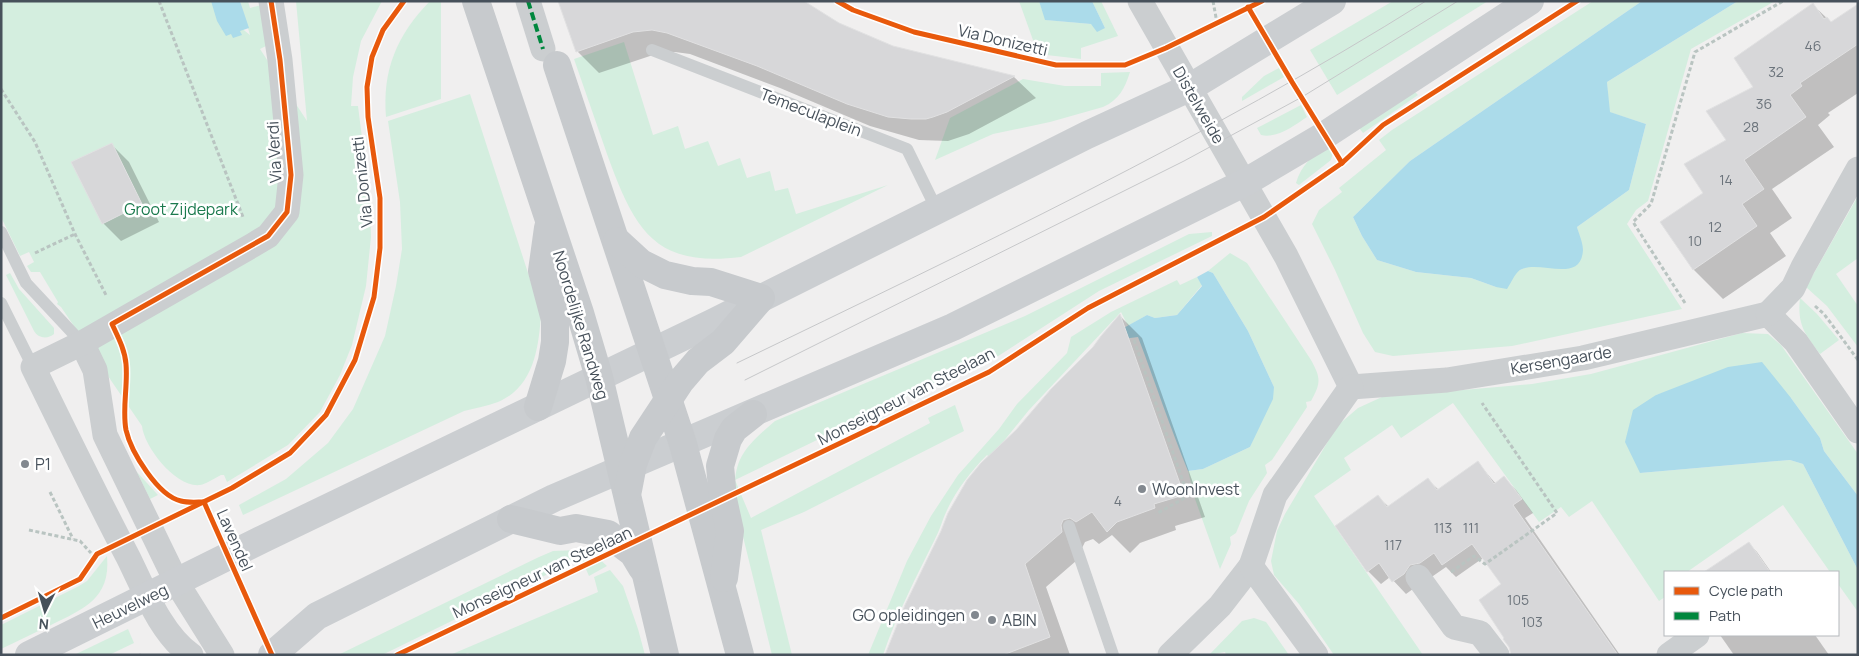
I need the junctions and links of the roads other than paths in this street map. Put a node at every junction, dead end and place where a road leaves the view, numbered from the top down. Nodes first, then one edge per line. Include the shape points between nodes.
1 (271, 1) edge
2 (476, 1) edge
3 (528, 1) edge
4 (1140, 1) edge
5 (1332, 1) edge
6 (1530, 1) edge
7 (652, 50) dead end
8 (550, 57) joint
9 (1189, 88) junction
10 (1858, 169) edge
11 (1244, 183) junction
12 (937, 210) junction
13 (549, 221) junction
14 (1, 232) edge
15 (616, 240) junction
16 (761, 298) junction
17 (1, 302) edge
18 (1768, 314) junction
19 (82, 343) junction
20 (653, 350) junction
21 (33, 366) junction
22 (599, 377) junction
23 (1351, 387) junction
24 (669, 400) junction
25 (538, 407) junction
26 (753, 414) junction
27 (1858, 432) edge
28 (683, 444) junction
29 (627, 466) junction
30 (511, 519) junction
31 (1070, 526) dead end
32 (1252, 566) junction
33 (645, 574) junction
34 (177, 583) junction
35 (1422, 583) road end
36 (722, 589) junction
37 (148, 596) junction
38 (1696, 636) edge
39 (29, 655) edge
40 (192, 655) edge
41 (222, 655) edge
42 (272, 655) edge
43 (665, 655) edge
44 (740, 655) edge
45 (1113, 655) edge
46 (1170, 655) edge
47 (1316, 655) edge
48 (1497, 655) edge
49 (1669, 655) edge

1 - 19 street, Via Verdi via 291,175 286,212 268,236
2 - 13 main road, Noordelijke Randweg
3 - 8 street
4 - 9 street, Distelweide
5 - 9 main road
6 - 11 main road via 1325,135
7 - 12 lane, Temeculaplein via 907,149
8 - 15 main road
9 - 11 street, Distelweide
9 - 12 main road
10 - 18 street via 1793,288
11 - 23 street via 1286,256
11 - 26 main road via 953,327
12 - 16 main road
13 - 22 main road, Noordelijke Randweg
13 - 25 main road via 542,271 555,320 556,342
14 - 19 lane via 26,283
15 - 16 main road via 641,263 665,275 711,282
15 - 20 main road
16 - 20 main road
16 - 24 main road via 723,342 698,361
17 - 21 lane
18 - 23 street, Kersengaarde via 1583,358 1448,380
18 - 27 street via 1796,342
19 - 21 street, Via Verdi
19 - 34 street via 95,370 105,436
20 - 22 main road
20 - 24 main road
21 - 37 street via 102,510
22 - 25 main road
22 - 29 main road, Noordelijke Randweg
23 - 32 street via 1275,495
24 - 28 main road
24 - 29 main road
25 - 34 main road
26 - 28 main road
26 - 36 main road via 734,429 720,466 730,531
28 - 29 main road
28 - 36 main road
29 - 30 main road
29 - 33 main road, Noordelijke Randweg via 627,497
30 - 33 main road via 560,531 576,528 608,534 632,553
30 - 42 main road via 317,616
31 - 45 lane
32 - 46 street via 1220,606
32 - 47 street
33 - 43 main road, Noordelijke Randweg
34 - 37 main road, Heuvelweg
34 - 41 street
35 - 48 street via 1454,627 1480,632
36 - 44 main road
37 - 39 main road, Heuvelweg
37 - 40 street via 168,633
38 - 49 street

